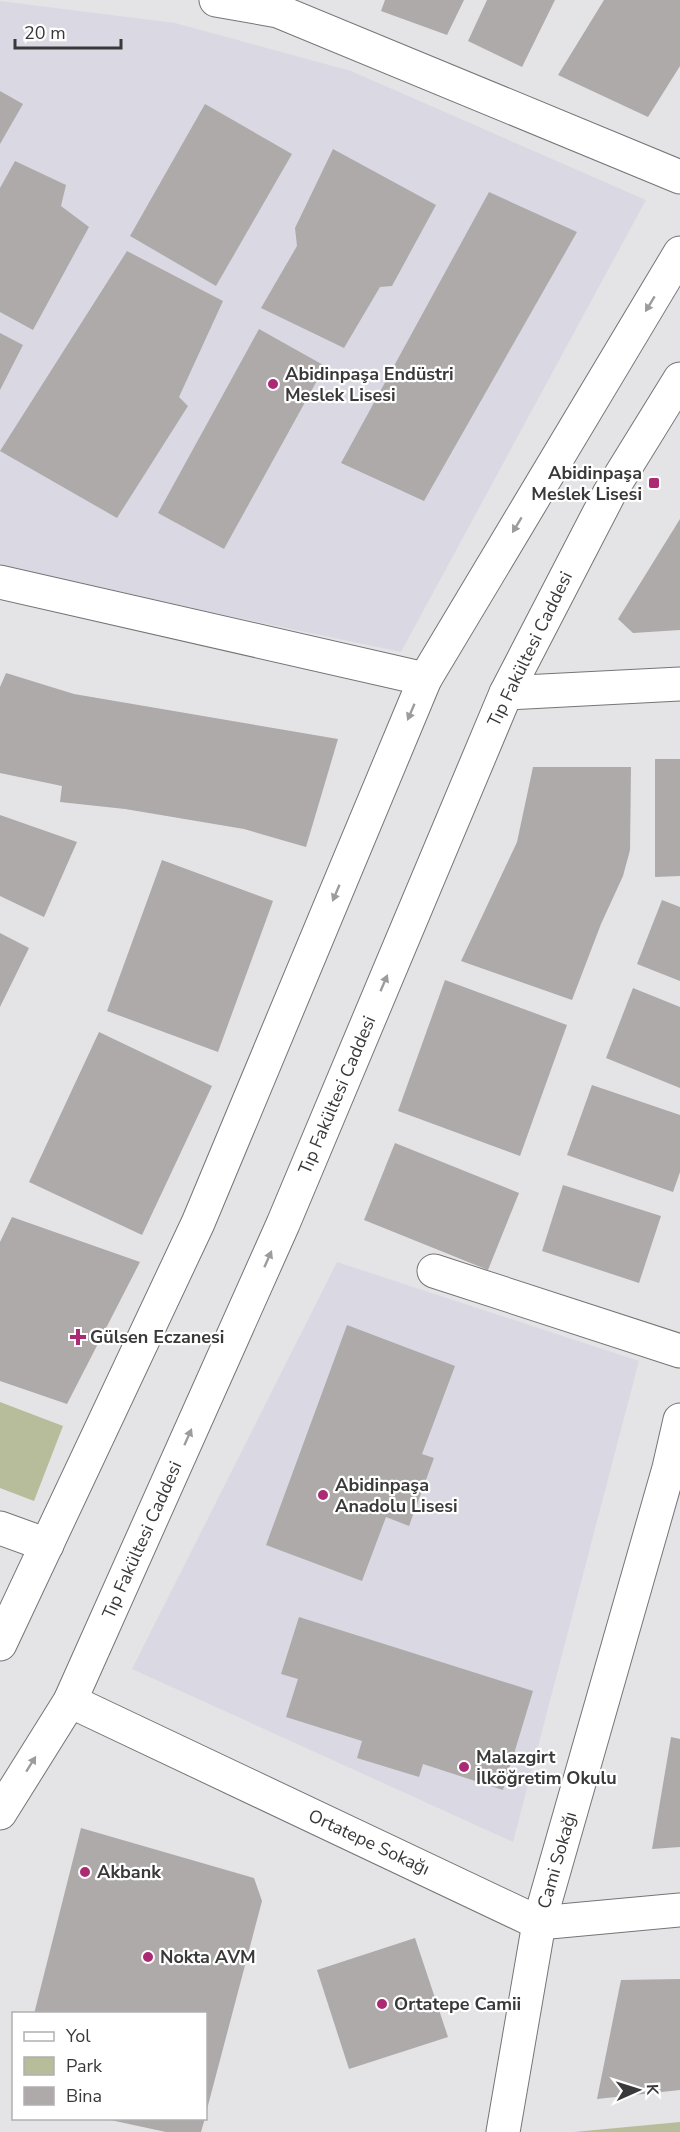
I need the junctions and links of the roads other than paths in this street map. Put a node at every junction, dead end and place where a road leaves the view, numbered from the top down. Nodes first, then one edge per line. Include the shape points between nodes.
1 (216, 0) edge
2 (680, 177) edge
3 (680, 254) edge
4 (680, 380) edge
5 (3, 590) edge
6 (425, 679) junction
7 (680, 684) edge
8 (506, 693) junction
9 (434, 1271) dead end
10 (680, 1350) edge
11 (680, 1420) edge
12 (674, 1467) edge
13 (0, 1528) edge
14 (46, 1545) junction
15 (0, 1644) edge
16 (70, 1701) junction
17 (0, 1813) edge
18 (680, 1910) edge
19 (539, 1923) junction
20 (503, 2132) edge

1 - 2 main road via 278,12
3 -> 6 main road
4 - 8 main road, Tıp Fakültesi Caddesi via 609,494
5 - 6 main road
6 -> 14 main road via 198,1223
7 - 8 main road
16 -> 8 main road, Tıp Fakültesi Caddesi via 283,1224
9 - 10 main road
11 - 12 main road, Cami Sokağı
12 - 19 main road, Cami Sokağı
13 - 14 main road
14 - 15 main road
17 -> 16 main road, Tıp Fakültesi Caddesi
16 - 19 main road, Ortatepe Sokağı
18 - 19 main road
19 - 20 main road, Cami Sokağı

